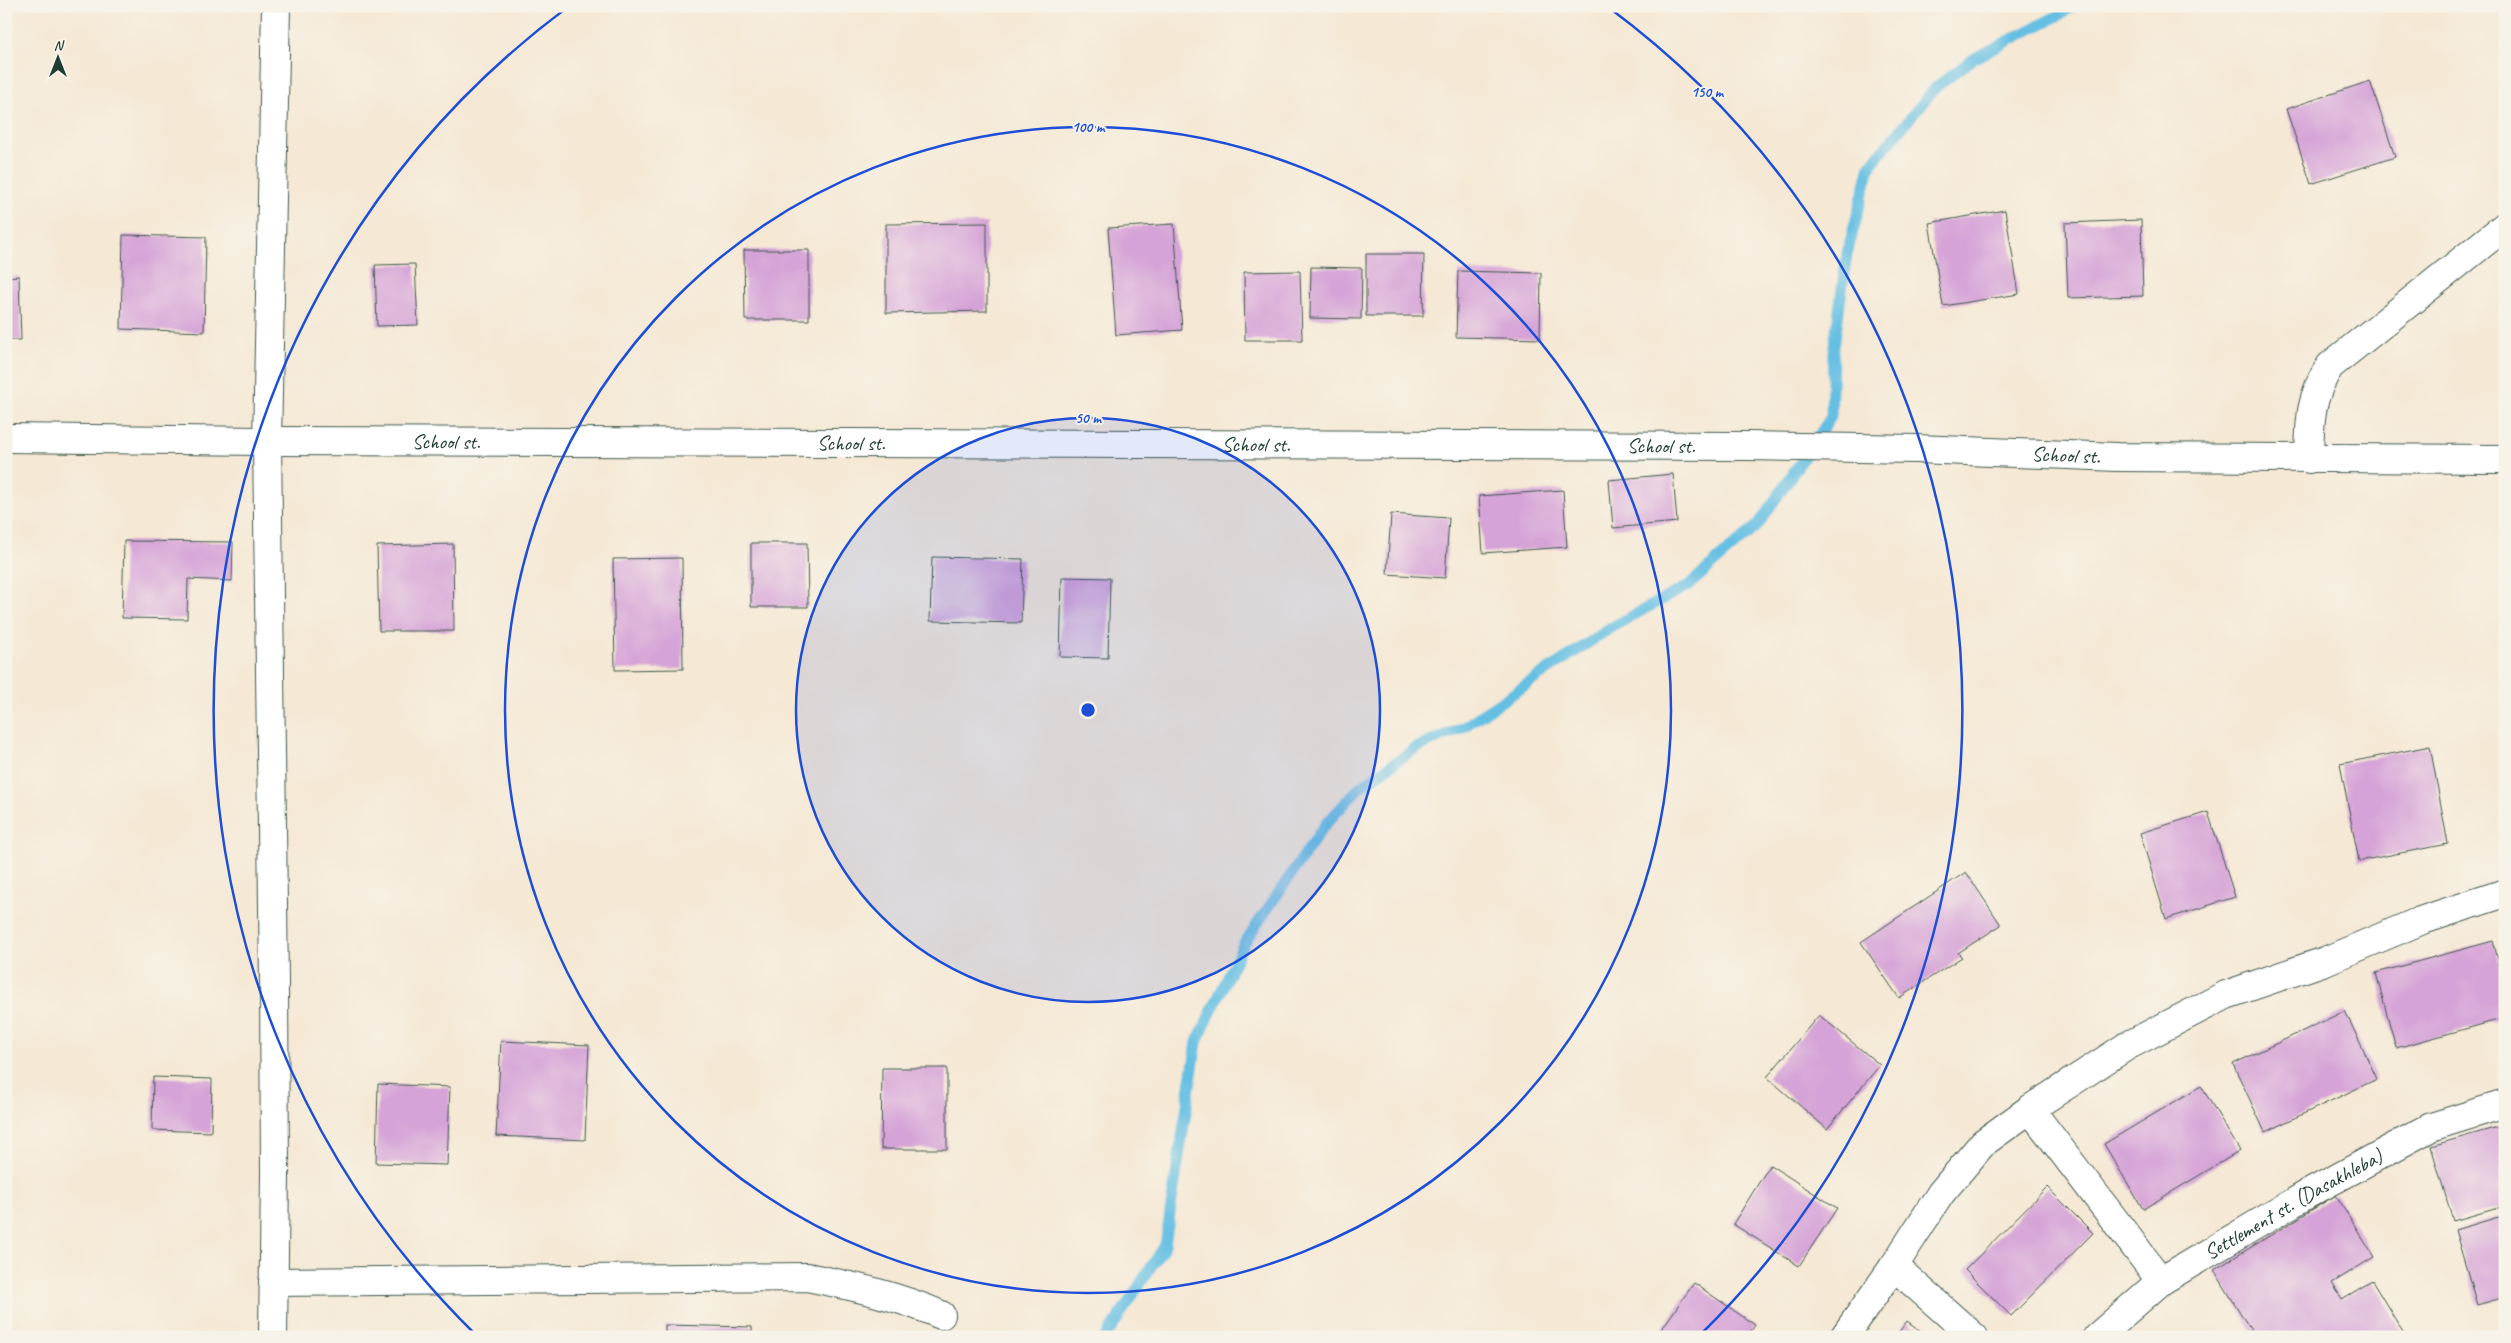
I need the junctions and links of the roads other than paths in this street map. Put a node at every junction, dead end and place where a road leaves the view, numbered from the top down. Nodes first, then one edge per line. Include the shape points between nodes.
1 (276, 6) edge
2 (2505, 226) edge
3 (6, 438) edge
4 (267, 442) junction
5 (2309, 459) junction
6 (2505, 459) edge
7 (2505, 893) edge
8 (2505, 1104) edge
9 (2030, 1109) junction
10 (1894, 1266) junction
11 (2161, 1281) junction
12 (272, 1282) junction
13 (941, 1315) dead end
14 (273, 1337) edge
15 (1844, 1337) edge
16 (1974, 1337) edge
17 (2098, 1337) edge

1 - 4 street
2 - 5 street via 2330,366 2318,384 2310,410
3 - 4 street, School st.
4 - 5 street, School st. via 1748,446
4 - 12 street via 276,1174
5 - 6 street, School st.
7 - 9 street via 2420,921 2325,962 2226,995 2127,1046
8 - 11 street, Settlement st. (Dasakhleba) via 2423,1131 2306,1195
9 - 10 street via 1983,1143 1941,1193
9 - 11 street
10 - 15 street
10 - 16 street
11 - 17 street, Settlement st. (Dasakhleba)
12 - 13 street via 807,1277 868,1289
12 - 14 street

